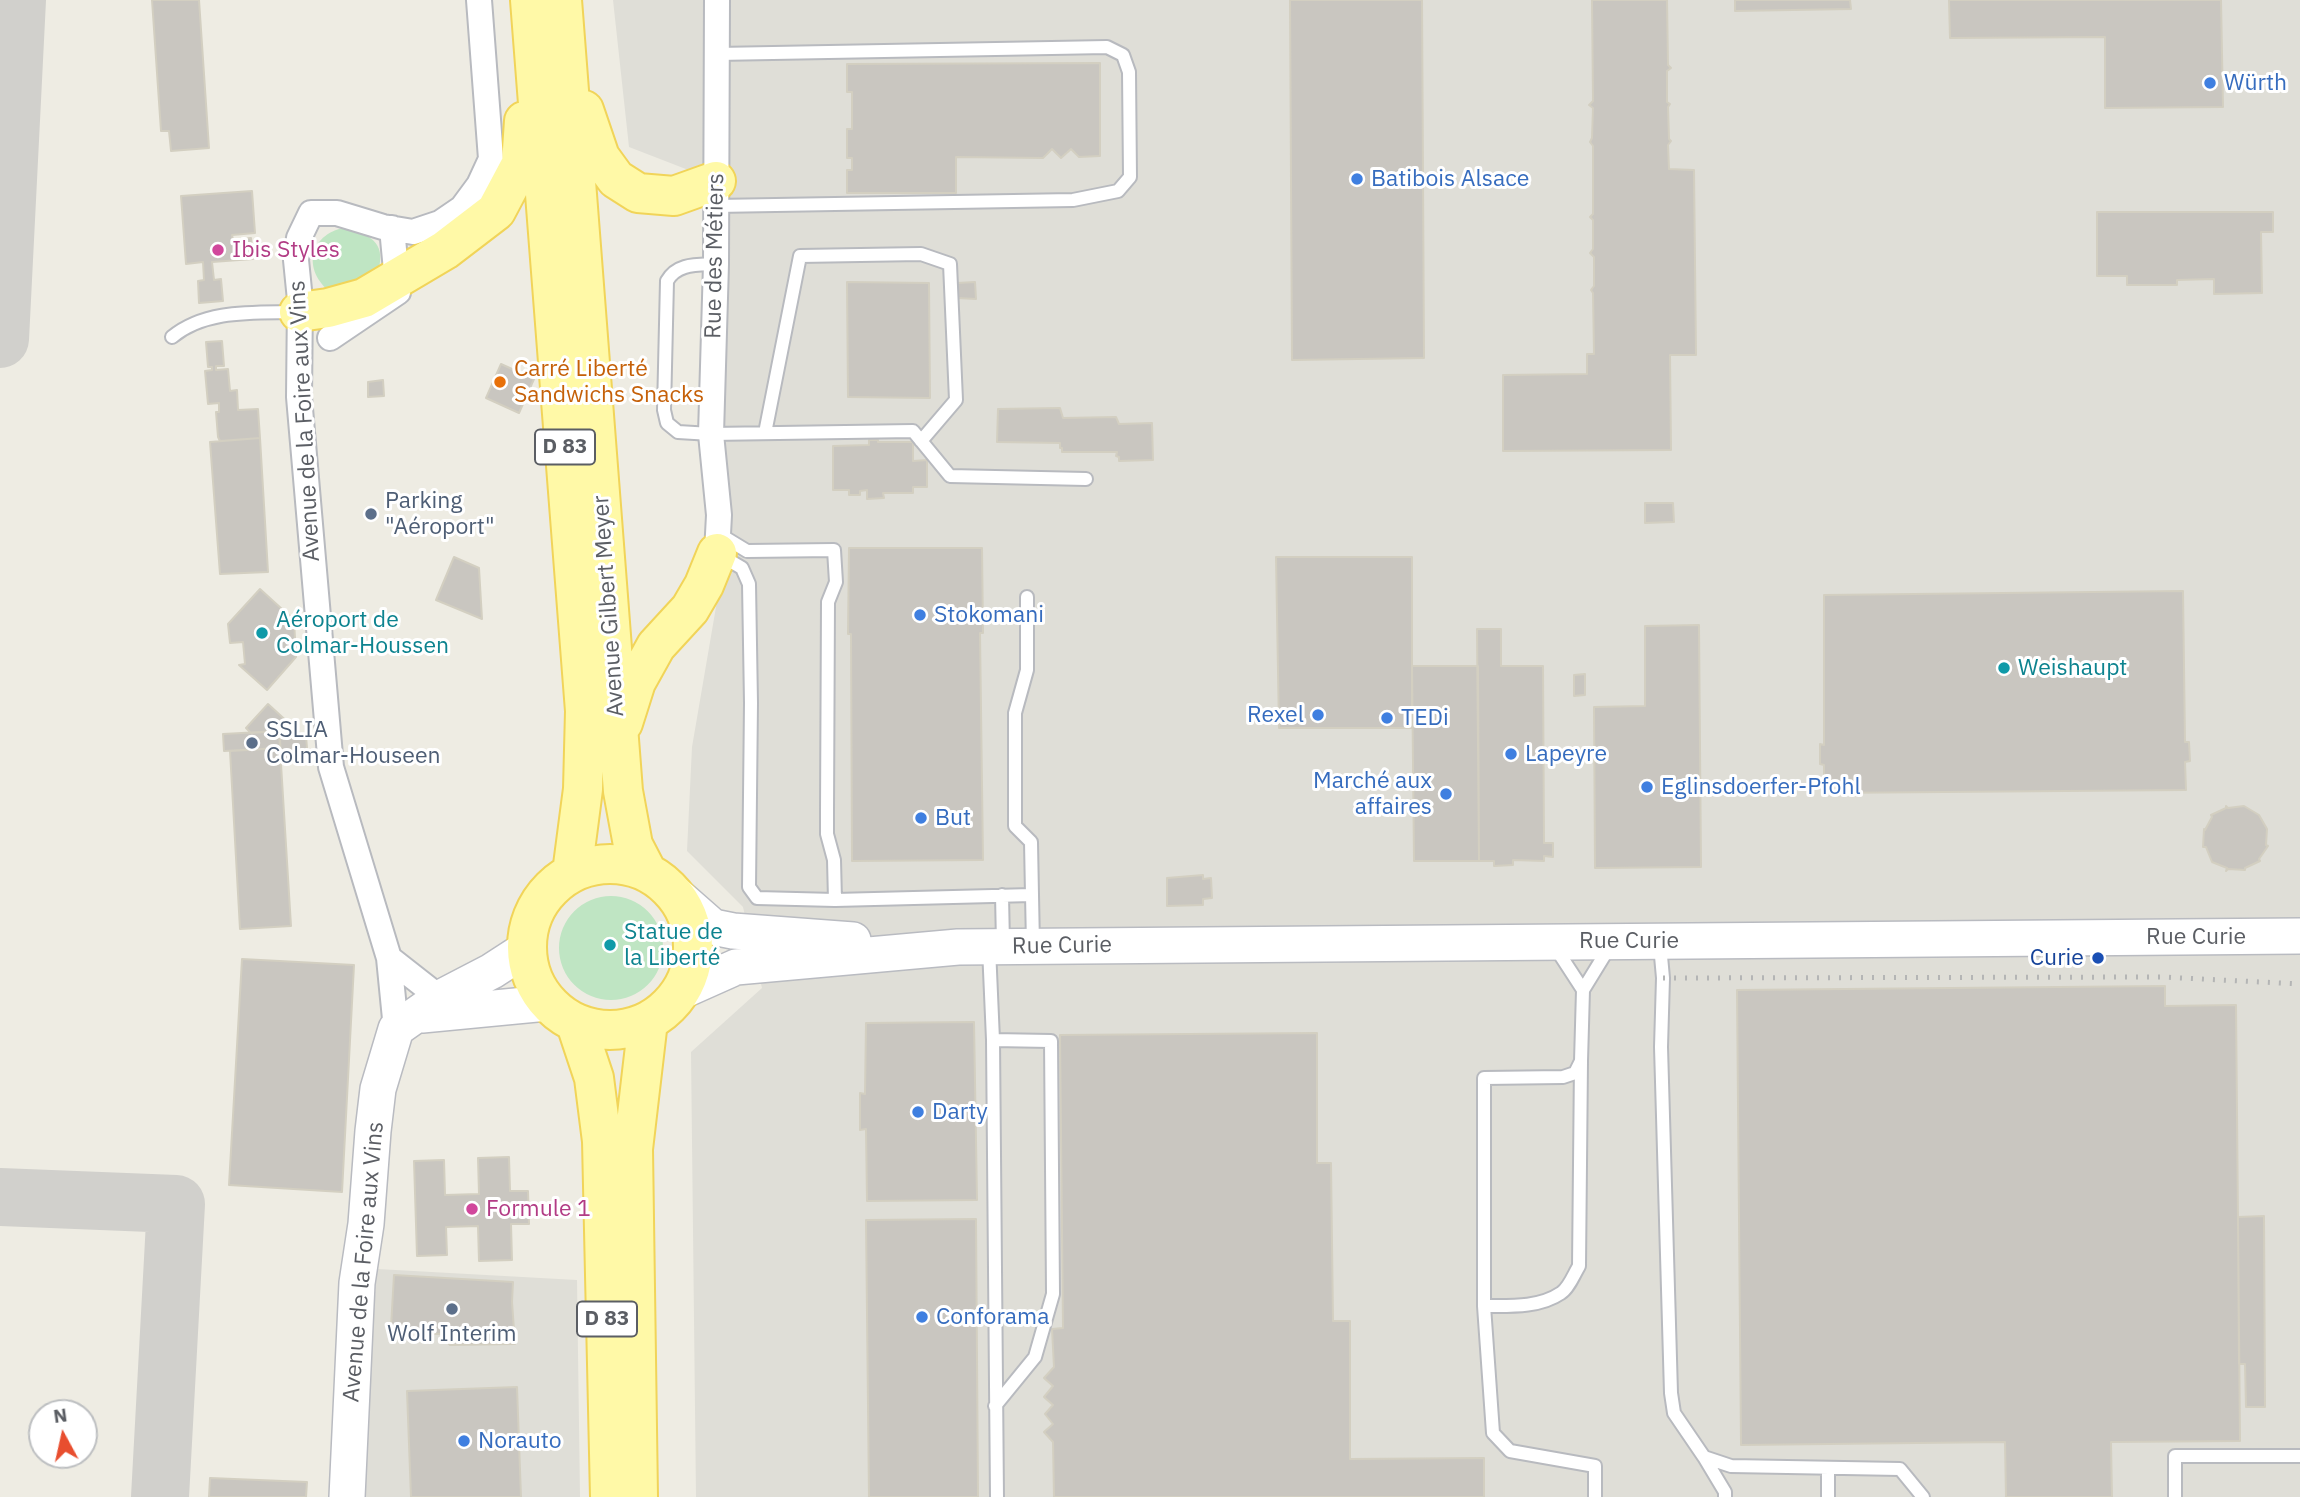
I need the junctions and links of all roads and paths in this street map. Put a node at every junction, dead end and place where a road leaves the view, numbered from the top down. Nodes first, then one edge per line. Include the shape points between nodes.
1 (480, 0) edge
2 (717, 0) edge
3 (542, 7) edge
4 (717, 54) junction
5 (567, 58) junction
6 (716, 194) junction
7 (392, 228) junction
8 (716, 264) junction
9 (397, 278) junction
10 (300, 306) junction
11 (172, 337) dead end
12 (330, 338) dead end
13 (765, 433) junction
14 (711, 434) junction
15 (921, 441) junction
16 (1086, 479) dead end
17 (718, 544) junction
18 (1027, 597) dead end
19 (619, 738) junction
20 (572, 873) junction
21 (660, 882) junction
22 (1002, 895) junction
23 (1032, 895) junction
24 (835, 900) junction
25 (2300, 936) edge
26 (1613, 941) junction
27 (1659, 941) junction
28 (1551, 942) junction
29 (996, 946) junction
30 (526, 950) junction
31 (389, 958) junction
32 (1583, 990) junction
33 (680, 992) junction
34 (562, 1013) junction
35 (417, 1014) junction
36 (648, 1021) junction
37 (993, 1040) junction
38 (1581, 1062) junction
39 (1484, 1306) junction
40 (638, 1357) junction
41 (995, 1406) junction
42 (1703, 1457) junction
43 (2300, 1457) edge
44 (1828, 1468) junction
45 (347, 1497) edge
46 (610, 1497) edge
47 (638, 1497) edge
48 (657, 1497) edge
49 (997, 1497) edge
50 (1595, 1497) edge
51 (1725, 1497) edge
52 (1828, 1497) edge
53 (1923, 1497) edge
54 (2175, 1497) edge

1 - 7 street, Avenue de la Foire aux Vins via 491,159 462,208 440,223 413,232
2 - 4 street, Rue des Métiers
3 - 5 main road, Avenue Gilbert Meyer / D 83
3 - 9 main road via 521,164 496,211 445,250
3 - 20 main road, Avenue Gilbert Meyer / D 83 via 584,711 584,777
4 - 6 street, Rue des Métiers
4 - 6 lane via 1107,47 1123,55 1129,72 1130,177 1118,191 1073,200
5 - 6 main road via 600,157 616,179 638,193
5 - 19 main road, Avenue Gilbert Meyer / D 83
6 - 8 street, Rue des Métiers
7 - 9 street
7 - 10 street, Avenue de la Foire aux Vins via 337,213 311,213 299,238 296,260
8 - 14 street, Rue des Métiers
8 - 14 lane via 672,272 666,294 667,423 678,432
9 - 10 main road via 364,298 328,308
9 - 12 street, Avenue de la Foire aux Vins via 398,292
10 - 11 lane via 205,319
10 - 31 street, Avenue de la Foire aux Vins via 299,397 331,766
13 - 14 lane
13 - 15 lane via 913,431
13 - 15 lane via 800,256 921,254 950,264 956,400
14 - 17 street, Rue des Métiers
15 - 16 lane via 950,476
17 - 19 main road via 690,609 656,646 636,682
17 - 24 lane via 742,568 750,584 749,887 757,898
17 - 24 lane via 747,551 834,550 835,582 828,602 827,834 834,860
18 - 23 lane via 1027,670 1014,713 1015,827 1031,842
19 - 21 main road, Avenue Gilbert Meyer / D 83 via 633,845
20 - 21 main road via 597,865 622,865
20 - 30 main road via 553,886 538,905
21 - 29 main road, Rue Curie via 713,927 733,931
21 - 33 main road via 687,914 694,940 691,967
22 - 23 lane
22 - 24 lane
22 - 29 lane
23 - 29 lane
25 - 27 main road, Rue Curie
26 - 27 main road, Rue Curie
26 - 28 main road, Rue Curie
26 - 32 lane
27 - 42 lane via 1671,1393 1674,1413
28 - 29 main road, Rue Curie
28 - 32 lane
29 - 33 main road, Rue Curie via 736,967
29 - 37 lane
30 - 34 main road via 536,987
30 - 35 main road
31 - 35 street
31 - 35 street, Avenue de la Foire aux Vins
32 - 38 lane
33 - 36 main road
34 - 35 main road
34 - 36 main road via 600,1030 625,1029
34 - 46 main road, D 83 via 594,1078 602,1141
35 - 45 main road, Avenue de la Foire aux Vins via 378,1089 357,1283
36 - 40 main road, D 83 via 634,1149
37 - 41 lane
37 - 41 lane via 1051,1041 1053,1294 1035,1357
38 - 39 lane via 1579,1266 1563,1293 1541,1302
38 - 39 lane via 1574,1073 1563,1077 1484,1079
39 - 50 lane via 1493,1433 1510,1451 1595,1466
40 - 47 main road, D 83
40 - 48 street
41 - 49 lane
42 - 44 lane via 1731,1466
42 - 51 lane
43 - 54 lane via 2175,1455
44 - 52 lane
44 - 53 lane via 1900,1469

